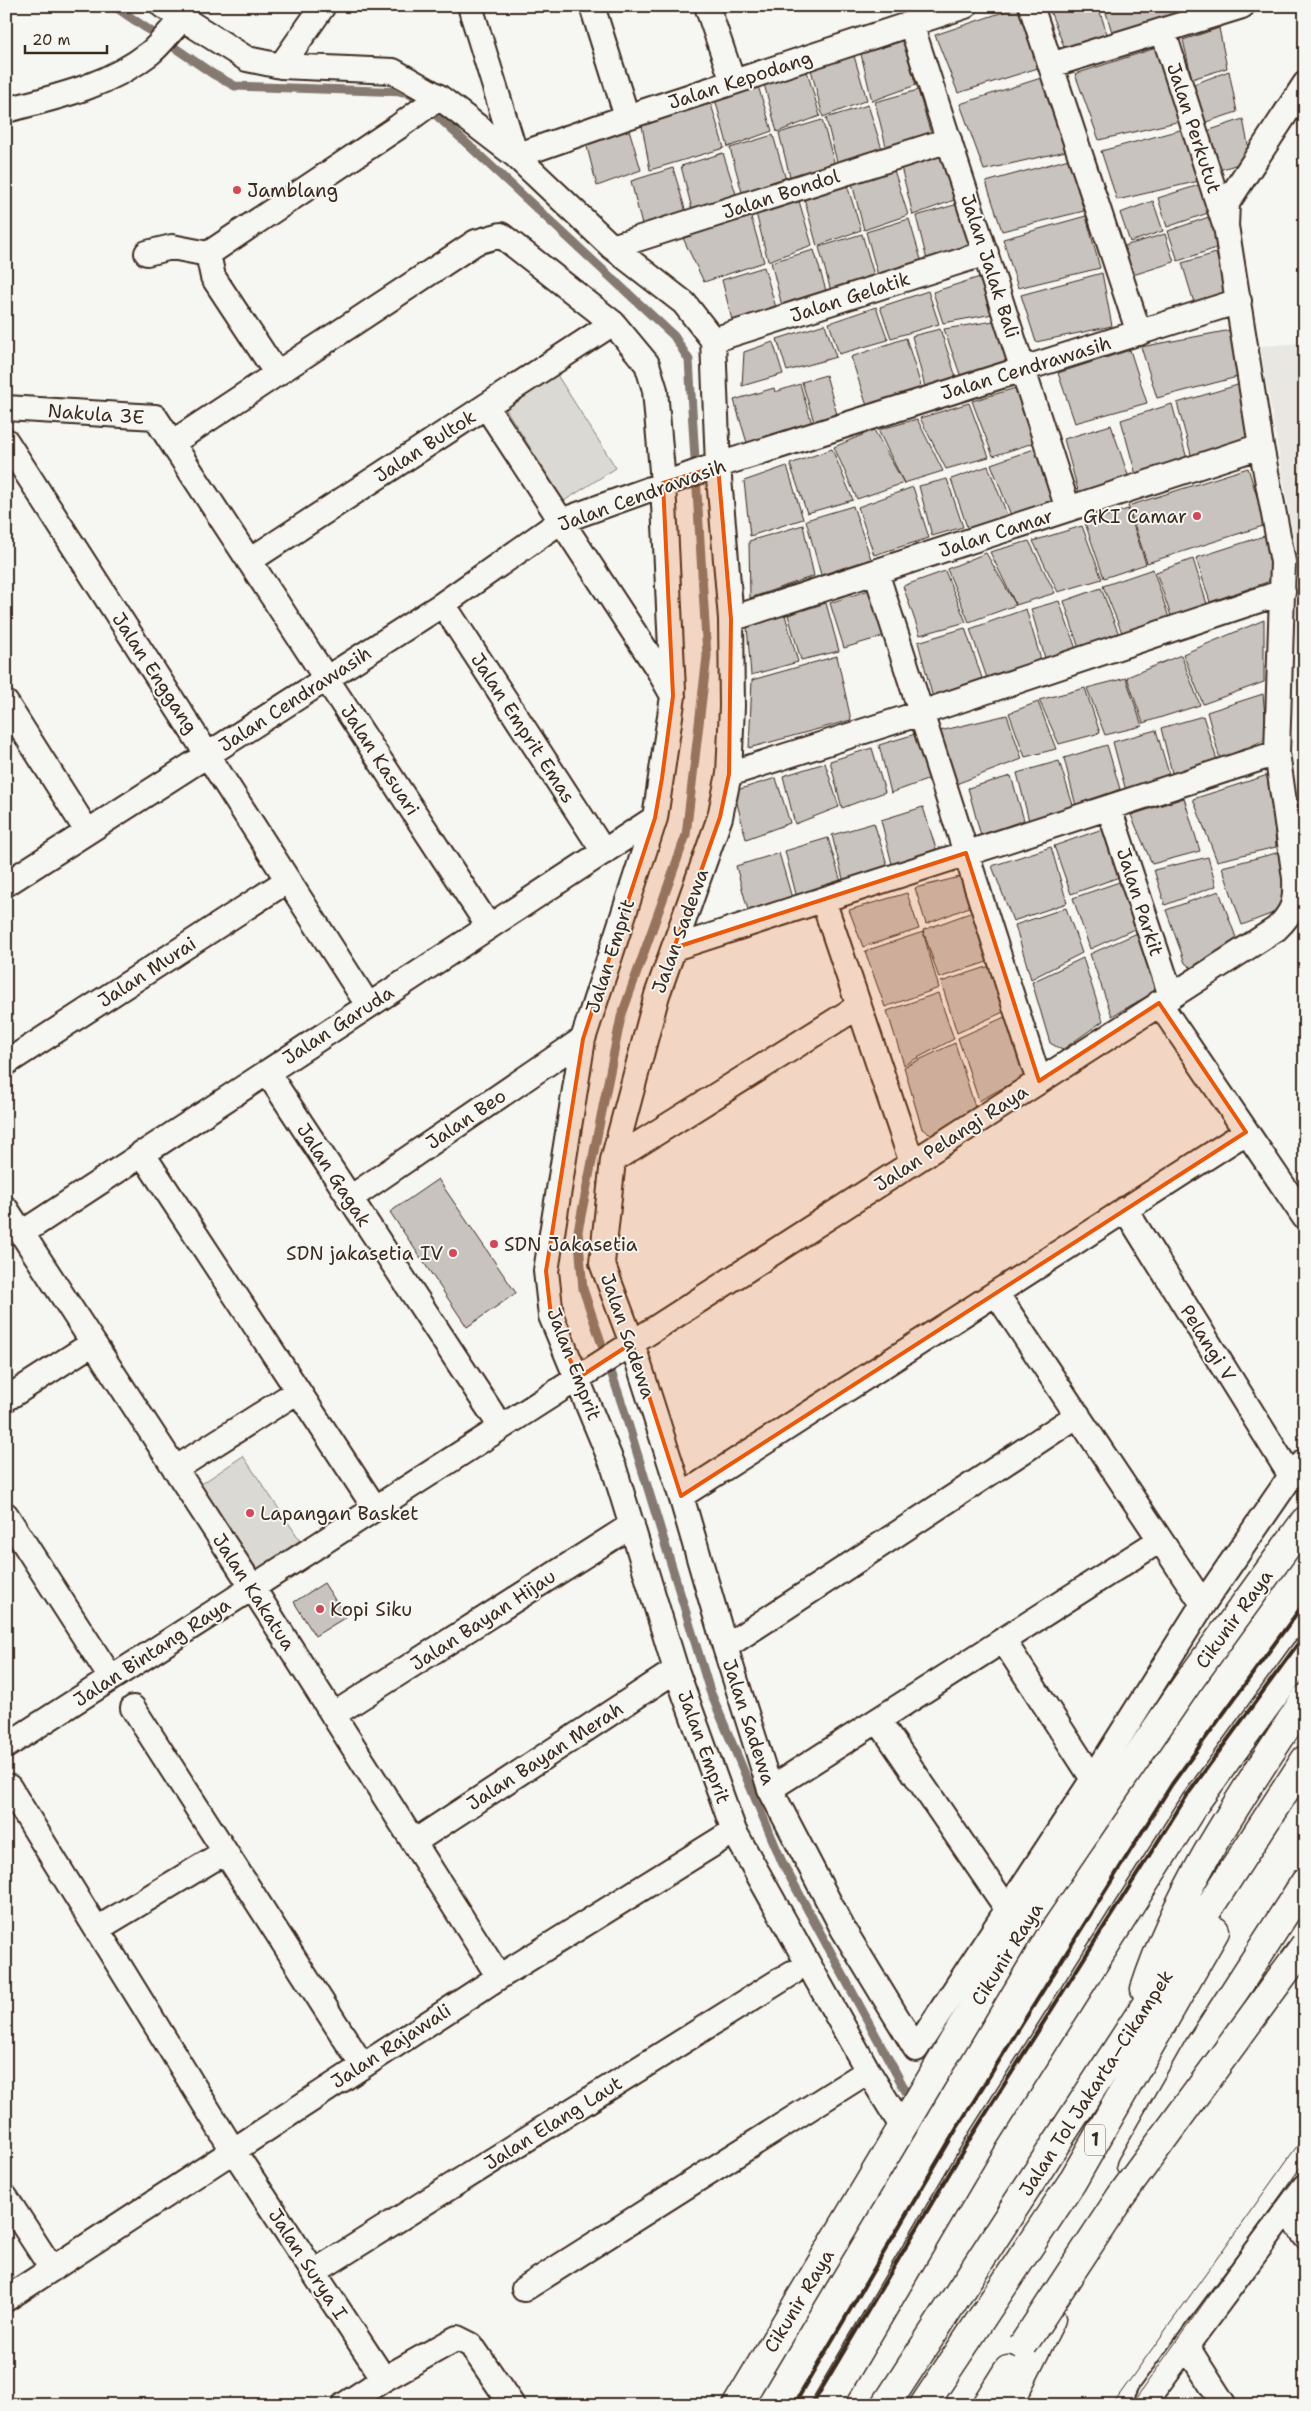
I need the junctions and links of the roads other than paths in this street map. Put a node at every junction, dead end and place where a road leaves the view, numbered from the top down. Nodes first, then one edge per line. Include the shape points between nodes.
1 (323, 6) edge
2 (470, 6) edge
3 (707, 6) edge
4 (965, 6) edge
5 (1031, 6) edge
6 (1242, 6) edge
7 (595, 7) edge
8 (171, 20) edge
9 (911, 24) junction
10 (1163, 31) junction
11 (1051, 65) junction
12 (281, 66) junction
13 (733, 82) junction
14 (1305, 84) edge
15 (428, 105) junction
16 (6, 110) edge
17 (627, 117) junction
18 (949, 140) junction
19 (516, 156) junction
20 (1226, 226) junction
21 (612, 248) junction
22 (146, 253) dead end
23 (986, 253) junction
24 (208, 254) junction
25 (1239, 301) junction
26 (613, 323) junction
27 (1139, 333) junction
28 (713, 340) junction
29 (1023, 369) junction
30 (277, 374) junction
31 (486, 406) junction
32 (6, 408) edge
33 (6, 441) edge
34 (172, 443) junction
35 (1261, 446) junction
36 (712, 467) junction
37 (670, 481) junction
38 (1068, 509) junction
39 (561, 521) junction
40 (249, 561) junction
41 (876, 572) junction
42 (1283, 592) junction
43 (443, 604) junction
44 (731, 619) junction
45 (326, 679) junction
46 (673, 696) junction
47 (6, 703) edge
48 (921, 713) junction
49 (1277, 754) junction
50 (207, 755) junction
51 (729, 774) junction
52 (1109, 808) junction
53 (655, 818) junction
54 (87, 831) junction
55 (604, 852) junction
56 (966, 853) junction
57 (288, 880) junction
58 (6, 884) edge
59 (823, 900) junction
60 (488, 927) junction
61 (674, 948) junction
62 (1165, 1000) junction
63 (368, 1005) junction
64 (859, 1006) junction
65 (584, 1039) junction
66 (6, 1062) edge
67 (267, 1072) junction
68 (1039, 1081) junction
69 (1246, 1132) junction
70 (142, 1153) junction
71 (613, 1160) junction
72 (912, 1163) junction
73 (349, 1199) junction
74 (6, 1209) edge
75 (1125, 1209) junction
76 (1305, 1218) edge
77 (22, 1233) junction
78 (996, 1293) junction
79 (93, 1343) junction
80 (629, 1345) junction
81 (582, 1375) junction
82 (298, 1391) junction
83 (6, 1399) edge
84 (1078, 1415) junction
85 (501, 1427) junction
86 (1298, 1468) edge
87 (175, 1470) junction
88 (681, 1496) junction
89 (375, 1508) junction
90 (6, 1515) edge
91 (1305, 1521) edge
92 (632, 1525) junction
93 (1160, 1540) junction
94 (252, 1587) junction
95 (1203, 1604) junction
96 (1003, 1640) junction
97 (725, 1647) junction
98 (1305, 1652) edge
99 (676, 1670) junction
100 (112, 1678) junction
101 (1305, 1699) edge
102 (133, 1708) dead end
103 (334, 1716) junction
104 (878, 1720) junction
105 (6, 1746) edge
106 (1305, 1760) edge
107 (1305, 1772) edge
108 (1093, 1780) junction
109 (9, 1787) dead end
110 (770, 1789) junction
111 (1305, 1790) edge
112 (734, 1831) junction
113 (414, 1842) junction
114 (225, 1852) junction
115 (1251, 1867) junction
116 (1305, 1882) edge
117 (1008, 1910) junction
118 (97, 1929) junction
119 (1305, 1945) edge
120 (792, 1973) dead end
121 (499, 1977) junction
122 (1134, 2024) junction
123 (362, 2065) junction
124 (868, 2071) junction
125 (904, 2128) junction
126 (233, 2150) junction
127 (1305, 2186) edge
128 (6, 2198) edge
129 (1288, 2209) junction
130 (1305, 2236) edge
131 (52, 2269) junction
132 (314, 2272) junction
133 (524, 2289) dead end
134 (6, 2299) edge
135 (1187, 2347) junction
136 (384, 2378) junction
137 (344, 2405) edge
138 (512, 2405) edge
139 (737, 2405) edge
140 (826, 2405) edge
141 (886, 2405) edge
142 (924, 2405) edge
143 (986, 2405) edge
144 (1008, 2405) edge
145 (1145, 2405) edge
146 (1224, 2405) edge

1 - 12 street
2 - 19 street
3 - 13 street
4 - 9 street, Jalan Kepodang
5 - 11 street
6 - 10 street
7 - 17 street
8 - 12 street via 247,59
8 - 16 street via 150,53 113,76 78,91
9 - 13 street, Jalan Kepodang
9 - 18 street, Jalan Jalak Bali
10 - 11 street
10 - 20 street, Jalan Perkutut
11 - 27 street
12 - 15 street via 393,71
13 - 17 street, Jalan Kepodang
14 - 20 street via 1227,203
15 - 19 street
15 - 24 street
17 - 19 street, Jalan Kepodang
18 - 21 street, Jalan Bondol
18 - 23 street, Jalan Jalak Bali
19 - 21 street
20 - 25 street, Jalan Pelangi Raya
21 - 28 street via 684,302
22 - 24 street via 172,247
23 - 28 street, Jalan Gelatik
23 - 29 street, Jalan Jalak Bali
24 - 30 street via 213,277
25 - 27 street, Jalan Cendrawasih
25 - 35 street, Jalan Pelangi Raya
26 - 30 street, Jalan Emprit via 501,235 476,242
26 - 31 street
26 - 37 street, Jalan Emprit via 647,364 655,390
27 - 29 street, Jalan Cendrawasih
28 - 36 street, Jalan Sadewa
29 - 36 street, Jalan Cendrawasih
29 - 38 street, Jalan Jalak Bali
30 - 34 street
31 - 39 street, Jalan Bultok
31 - 40 street, Jalan Bultok
32 - 34 street, Nakula 3E via 155,417
33 - 50 street, Jalan Enggang
34 - 40 street, Jalan Kasuari
35 - 38 street, Jalan Camar
35 - 42 street, Jalan Pelangi Raya via 1283,562
36 - 37 street, Jalan Cendrawasih
36 - 44 street, Jalan Sadewa
37 - 39 street, Jalan Cendrawasih
37 - 46 street, Jalan Emprit
38 - 41 street, Jalan Camar
39 - 43 street, Jalan Cendrawasih
39 - 46 street
40 - 45 street, Jalan Kasuari
41 - 44 street, Jalan Camar
41 - 48 street
42 - 48 street
42 - 49 street, Jalan Pelangi Raya
43 - 45 street, Jalan Cendrawasih
43 - 55 street, Jalan Emprit Emas
44 - 51 street, Jalan Sadewa
45 - 50 street, Jalan Cendrawasih
45 - 60 street, Jalan Kasuari
46 - 53 street, Jalan Emprit
47 - 54 street
48 - 51 street
48 - 56 street
49 - 52 street
49 - 62 street, Jalan Pelangi Raya via 1295,878 1296,898 1288,918
50 - 54 street, Jalan Cendrawasih
50 - 57 street, Jalan Enggang
51 - 61 street, Jalan Sadewa via 720,817
52 - 56 street
52 - 62 street, Jalan Parkit
53 - 55 street, Jalan Garuda
53 - 65 street, Jalan Emprit
54 - 58 street, Jalan Cendrawasih
55 - 60 street, Jalan Garuda
56 - 59 street
56 - 68 street
57 - 63 street, Jalan Enggang
57 - 66 street, Jalan Murai
59 - 61 street
59 - 64 street
60 - 63 street, Jalan Garuda
61 - 71 street, Jalan Sadewa via 657,995
62 - 68 street, Jalan Pelangi Raya
62 - 69 street, Jalan Parkit
63 - 67 street, Jalan Garuda
64 - 71 street
64 - 72 street
65 - 73 street, Jalan Beo
65 - 81 street, Jalan Emprit via 546,1270 551,1316
67 - 70 street, Jalan Garuda
67 - 73 street, Jalan Gagak
68 - 72 street, Jalan Pelangi Raya
69 - 75 street
69 - 76 street, Jalan Parkit
70 - 77 street, Jalan Garuda
70 - 82 street
71 - 80 street, Jalan Sadewa via 602,1263
72 - 80 street, Jalan Pelangi Raya
73 - 85 street, Jalan Gagak
74 - 77 street, Jalan Kakatua
75 - 78 street
75 - 86 street, Pelangi V
77 - 79 street, Jalan Kakatua
78 - 84 street
78 - 88 street
79 - 83 street
79 - 87 street, Jalan Kakatua
80 - 81 street, Jalan Bintang Raya
80 - 88 street, Jalan Sadewa
81 - 85 street, Jalan Bintang Raya
81 - 92 street, Jalan Emprit
82 - 87 street
82 - 89 street
84 - 93 street
84 - 97 street
85 - 89 street, Jalan Bintang Raya
86 - 95 street
87 - 94 street, Jalan Kakatua
88 - 97 street, Jalan Sadewa
89 - 94 street, Jalan Bintang Raya
90 - 100 street
91 - 125 main road, Cikunir Raya via 1187,1684 1025,1921
92 - 99 street, Jalan Emprit
92 - 103 street, Jalan Bayan Hijau
93 - 95 street
93 - 96 street
94 - 100 street, Jalan Bintang Raya
94 - 103 street, Jalan Kakatua
95 - 108 street
96 - 104 street
96 - 108 street
97 - 110 street, Jalan Sadewa
98 - 140 main road via 1185,1819 982,2140
99 - 112 street, Jalan Emprit
99 - 113 street, Jalan Bayan Merah
100 - 105 street, Jalan Bintang Raya
101 - 122 main road via 1218,1833 1158,1950
102 - 114 street
103 - 113 street, Jalan Kakatua
104 - 110 street
104 - 117 street
106 - 122 main road, Jalan Tol Jakarta–Cikampek / 1
107 - 115 main road
108 - 117 street
109 - 118 street, Jalan Surya I
110 - 117 street, Jalan Sadewa via 843,1929 916,2048
111 - 115 main road
112 - 121 street, Jalan Rajawali
112 - 124 street, Jalan Emprit
113 - 121 street, Jalan Kakatua
114 - 118 street
114 - 123 street
115 - 142 main road, 1 via 1072,2182
116 - 144 main road, 1 via 1200,2045 1119,2186
118 - 126 street, Jalan Surya I
119 - 143 main road, bridge via 1121,2196
120 - 132 street, Jalan Elang Laut
121 - 123 street, Jalan Rajawali
122 - 141 main road, Jalan Tol Jakarta–Cikampek / 1
123 - 126 street, Jalan Rajawali
124 - 125 street, Jalan Emprit
124 - 133 street
125 - 139 main road, Cikunir Raya
126 - 131 street, Jalan Rajawali
126 - 132 street, Jalan Surya I
127 - 129 street
128 - 131 street
129 - 130 street
129 - 135 street
131 - 134 street, Jalan Rajawali
132 - 136 street, Jalan Surya I
135 - 145 street
135 - 146 street
136 - 137 street
136 - 138 street via 457,2338 471,2345

